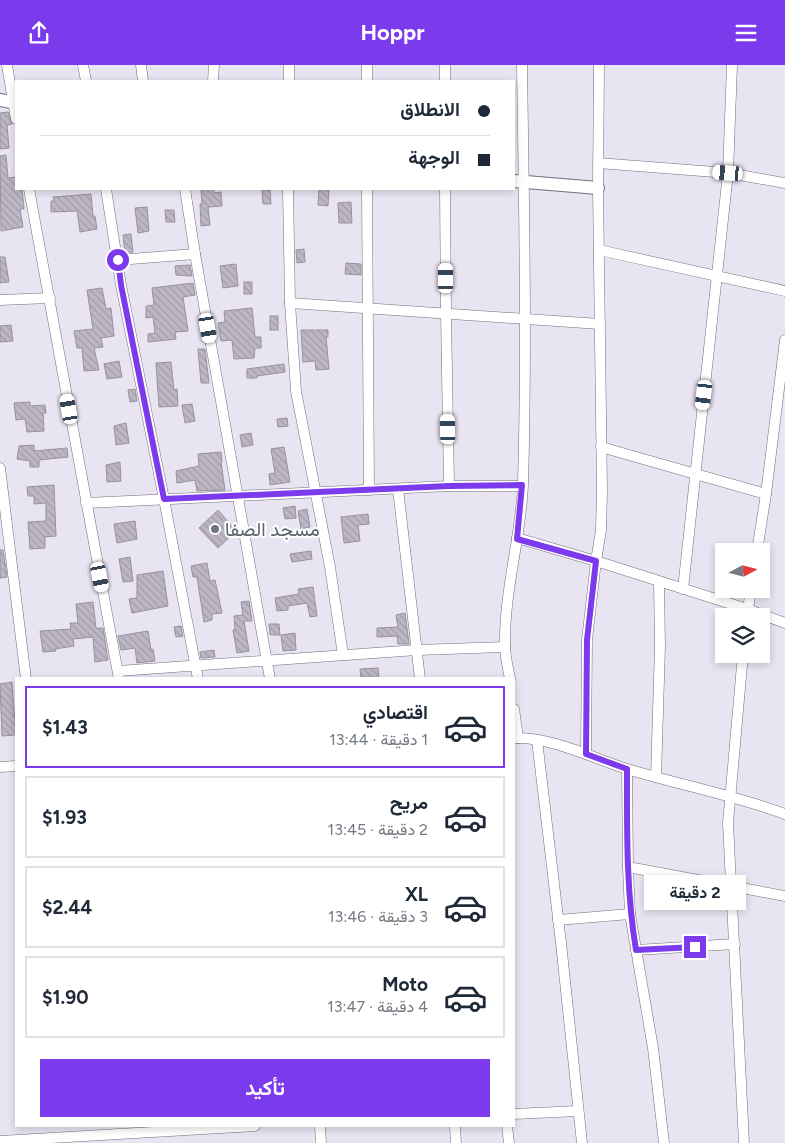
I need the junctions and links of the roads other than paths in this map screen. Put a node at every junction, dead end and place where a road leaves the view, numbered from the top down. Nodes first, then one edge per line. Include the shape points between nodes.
1 (7, 65) edge
2 (83, 65) edge
3 (141, 65) edge
4 (214, 65) edge
5 (289, 65) edge
6 (367, 65) edge
7 (445, 65) edge
8 (522, 65) edge
9 (599, 65) edge
10 (732, 65) edge
11 (86, 80) edge
12 (143, 80) edge
13 (214, 80) edge
14 (289, 80) edge
15 (367, 80) edge
16 (445, 80) edge
17 (0, 100) edge
18 (15, 103) edge
19 (598, 163) junction
20 (728, 173) junction
21 (519, 181) edge
22 (785, 183) edge
23 (598, 187) junction
24 (29, 190) edge
25 (106, 190) edge
26 (185, 190) edge
27 (288, 190) edge
28 (367, 190) edge
29 (445, 190) edge
30 (599, 251) junction
31 (195, 254) junction
32 (118, 260) junction
33 (718, 277) junction
34 (785, 291) edge
35 (50, 298) junction
36 (0, 300) edge
37 (290, 303) junction
38 (367, 309) junction
39 (446, 314) junction
40 (525, 318) junction
41 (600, 324) junction
42 (785, 340) edge
43 (602, 447) junction
44 (0, 468) edge
45 (695, 475) junction
46 (522, 485) junction
47 (449, 486) junction
48 (398, 489) junction
49 (369, 490) junction
50 (316, 493) junction
51 (766, 494) junction
52 (239, 496) junction
53 (164, 499) junction
54 (86, 503) junction
55 (517, 539) junction
56 (758, 543) edge
57 (596, 561) junction
58 (660, 582) junction
59 (683, 589) junction
60 (734, 608) edge
61 (770, 619) edge
62 (785, 623) edge
63 (505, 647) junction
64 (417, 651) junction
65 (343, 655) junction
66 (268, 660) junction
67 (742, 663) edge
68 (196, 666) junction
69 (118, 675) edge
70 (26, 677) edge
71 (198, 677) edge
72 (270, 677) edge
73 (420, 677) edge
74 (510, 677) edge
75 (515, 724) edge
76 (516, 738) edge
77 (537, 740) junction
78 (586, 754) junction
79 (15, 766) edge
80 (0, 767) edge
81 (627, 769) junction
82 (656, 777) junction
83 (730, 796) junction
84 (785, 814) edge
85 (628, 867) junction
86 (731, 886) junction
87 (785, 896) edge
88 (630, 915) junction
89 (558, 920) junction
90 (735, 944) junction
91 (636, 950) junction
92 (578, 1111) junction
93 (515, 1114) edge
94 (218, 1127) edge
95 (320, 1127) edge
96 (455, 1127) edge
97 (508, 1127) edge
98 (143, 1129) edge
99 (0, 1141) edge
100 (143, 1143) edge
101 (321, 1143) edge
102 (456, 1143) edge
103 (509, 1143) edge
104 (582, 1143) edge
105 (664, 1143) edge
106 (744, 1143) edge

1 - 18 street
2 - 11 street
3 - 12 street
4 - 13 street
5 - 14 street
6 - 15 street
7 - 16 street
8 - 21 street
9 - 19 street
10 - 20 street
17 - 18 street
19 - 20 street
19 - 23 street
20 - 22 street
20 - 33 street
21 - 23 street
21 - 40 street
23 - 30 street
24 - 35 street
25 - 32 street
26 - 31 street
27 - 37 street
28 - 38 street
29 - 39 street
30 - 33 street
30 - 41 street
31 - 32 street
31 - 52 street
32 - 53 street
33 - 34 street
33 - 45 street
35 - 36 street
35 - 54 street
37 - 38 street
37 - 50 street via 296,391
38 - 39 street
38 - 49 street
39 - 40 street
39 - 47 street
40 - 41 street
40 - 46 street
41 - 43 street
42 - 51 street
43 - 45 street
43 - 57 street via 601,530
44 - 70 street
45 - 51 street
45 - 59 street
46 - 47 street
46 - 55 street
47 - 48 street
48 - 49 street
48 - 64 street
49 - 50 street
50 - 52 street
50 - 65 street
51 - 56 street
52 - 53 street
52 - 66 street
53 - 54 street
53 - 68 street
54 - 69 street
55 - 57 street
55 - 63 street
57 - 58 street
57 - 78 street via 587,640
58 - 59 street
58 - 82 street
59 - 60 street
61 - 62 street
63 - 64 street
63 - 74 street
64 - 65 street
64 - 73 street
65 - 66 street
66 - 68 street
66 - 72 street
67 - 83 street
68 - 69 street
68 - 71 street
75 - 76 street
76 - 77 street
77 - 78 street
77 - 89 street
78 - 81 street
79 - 80 street
81 - 82 street
81 - 85 street
82 - 83 street
83 - 84 street
83 - 86 street
85 - 86 street
85 - 88 street
86 - 87 street
86 - 90 street
88 - 89 street
88 - 91 street
89 - 92 street
90 - 91 street
90 - 106 street
91 - 105 street via 653,1048
92 - 93 street
92 - 104 street
94 - 98 street
95 - 101 street
96 - 102 street
97 - 103 street
98 - 99 street
98 - 100 street

